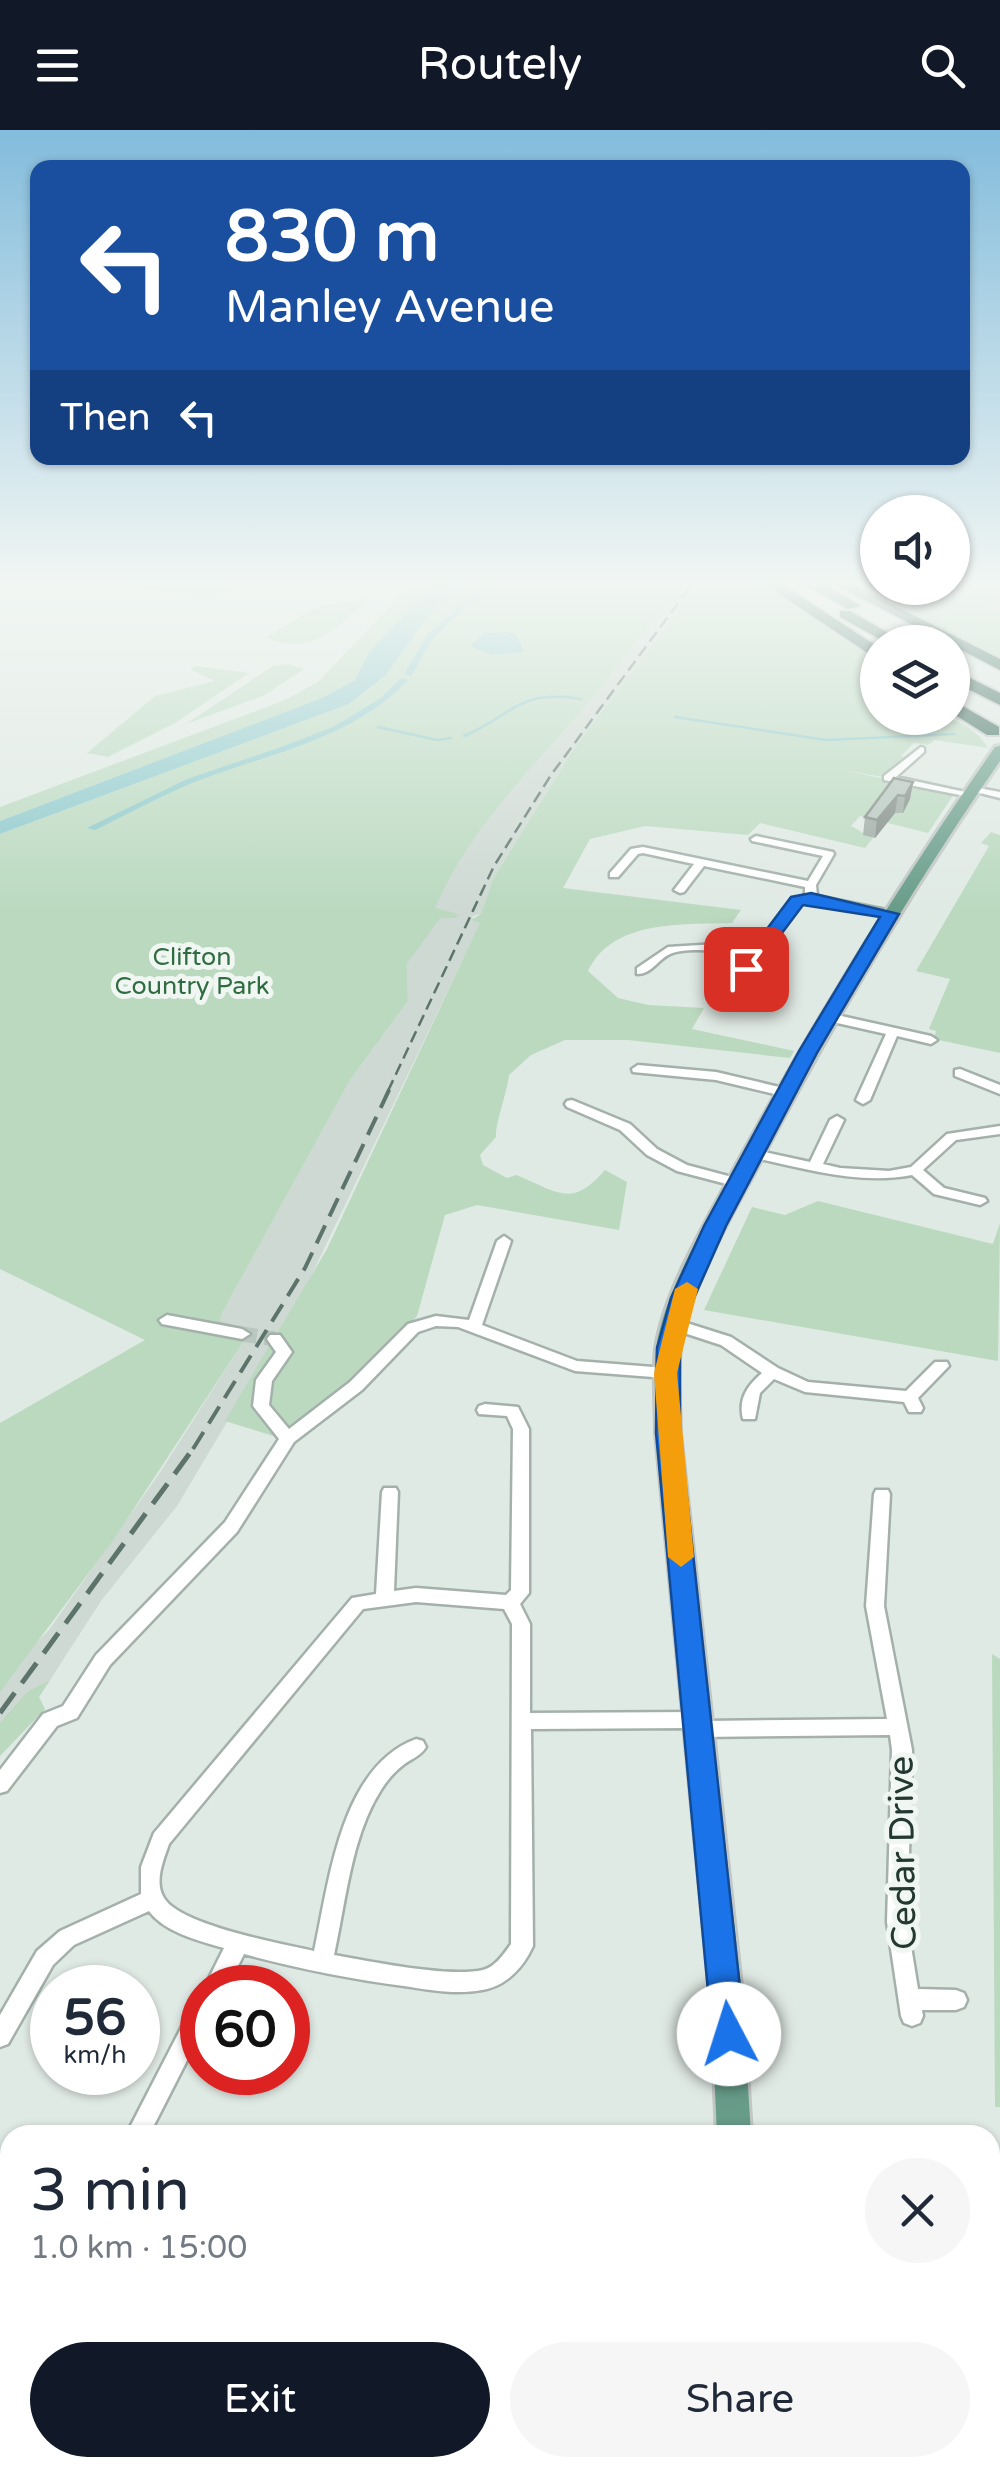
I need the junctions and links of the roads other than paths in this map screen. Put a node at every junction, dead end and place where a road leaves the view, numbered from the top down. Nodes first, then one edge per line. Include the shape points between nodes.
1 (970, 715) edge
2 (996, 732) edge
3 (921, 750) dead end
4 (1000, 750) edge
5 (1000, 768) edge
6 (972, 788) junction
7 (1000, 795) edge
8 (756, 839) dead end
9 (702, 862) junction
10 (614, 875) dead end
11 (680, 890) dead end
12 (811, 892) junction
13 (890, 914) junction
14 (759, 952) junction
15 (641, 971) dead end
16 (732, 986) dead end
17 (828, 1018) junction
18 (893, 1032) junction
19 (932, 1040) dead end
20 (638, 1070) dead end
21 (972, 1071) dead end
22 (1000, 1090) edge
23 (787, 1093) junction
24 (862, 1100) dead end
25 (572, 1104) dead end
26 (837, 1127) dead end
27 (998, 1134) edge
28 (755, 1154) junction
29 (814, 1166) junction
30 (915, 1170) junction
31 (738, 1182) junction
32 (980, 1202) dead end
33 (505, 1241) dead end
34 (167, 1320) dead end
35 (674, 1324) junction
36 (474, 1326) junction
37 (242, 1334) tunnel mouth
38 (275, 1340) dead end
39 (942, 1366) dead end
40 (772, 1372) junction
41 (666, 1373) junction
42 (486, 1410) dead end
43 (748, 1415) dead end
44 (288, 1438) junction
45 (390, 1488) dead end
46 (882, 1494) dead end
47 (385, 1596) junction
48 (510, 1602) junction
49 (521, 1721) junction
50 (697, 1724) junction
51 (898, 1727) junction
52 (416, 1747) dead end
53 (0, 1785) edge
54 (152, 1898) junction
55 (238, 1945) junction
56 (322, 1961) junction
57 (227, 1965) edge
58 (956, 2000) dead end
59 (0, 2036) edge
60 (180, 2052) edge
61 (142, 2125) edge
62 (733, 2125) edge

1 - 2 highway
3 - 6 street via 888,778
4 - 6 main road
5 - 6 main road
6 - 7 street
6 - 13 main road
8 - 12 street via 829,854
9 - 10 street via 638,850
9 - 11 street
9 - 12 street
12 - 13 street
12 - 14 street
13 - 17 main road
14 - 15 street via 668,950
14 - 16 street
17 - 18 street
17 - 23 main road
18 - 19 street
18 - 24 street
20 - 23 street via 708,1075
21 - 22 street
23 - 28 main road
25 - 31 street via 625,1128 682,1168
26 - 29 street
27 - 30 street via 952,1137
28 - 29 street
28 - 31 main road
29 - 30 street via 873,1175
30 - 32 street via 950,1204
31 - 35 main road
33 - 36 street
34 - 37 street
35 - 40 street via 726,1341
35 - 41 main road
36 - 41 street via 566,1364
36 - 44 street via 443,1320 413,1328 356,1386
38 - 44 street via 284,1352 264,1380 261,1406
39 - 40 street via 913,1403 817,1390
40 - 43 street via 752,1391
41 - 50 main road
42 - 48 street via 512,1411 521,1430 520,1593
44 - 53 street via 232,1527 102,1660 75,1715 50,1720
45 - 47 street
46 - 51 street via 875,1606
47 - 48 street
47 - 54 street via 352,1607 162,1839 148,1880
48 - 49 street via 521,1624
49 - 50 street, Cedar Drive
49 - 56 street via 522,1946 514,1961 482,1980 463,1982
50 - 51 street, Cedar Drive
50 - 62 main road
51 - 58 street, Cedar Drive via 897,1922 911,2008
52 - 56 street via 398,1754 364,1798
54 - 55 street via 172,1920
54 - 59 street via 67,1938 45,1958
55 - 56 street
55 - 57 street
60 - 61 street

